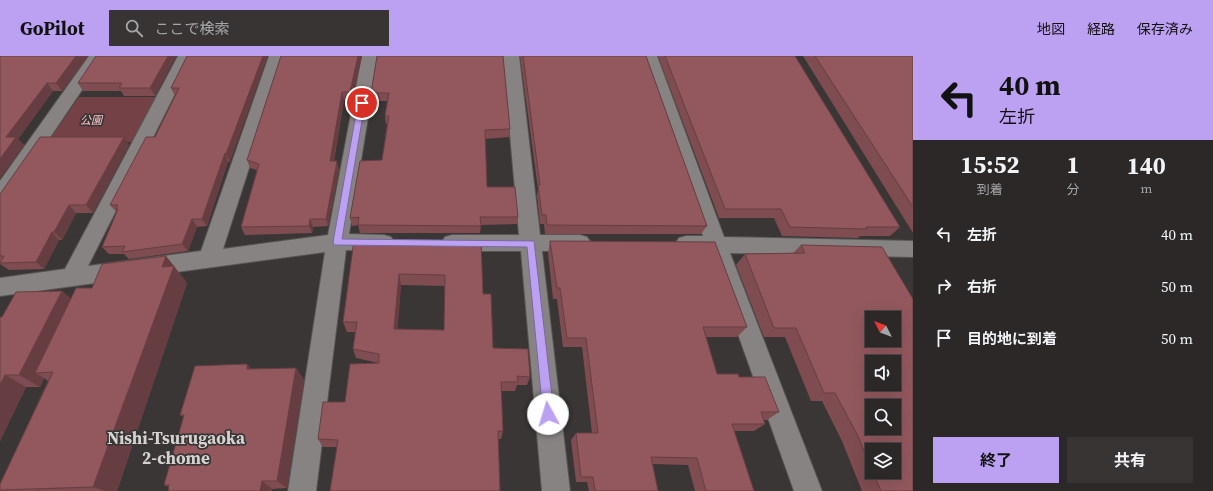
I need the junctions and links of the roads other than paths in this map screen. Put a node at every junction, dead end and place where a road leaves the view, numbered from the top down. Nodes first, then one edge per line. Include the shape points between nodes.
1 (97, 56) edge
2 (186, 56) edge
3 (277, 56) edge
4 (370, 56) edge
5 (511, 56) edge
6 (649, 56) edge
7 (0, 196) edge
8 (899, 229) edge
9 (337, 242) junction
10 (407, 243) edge
11 (430, 243) edge
12 (531, 243) junction
13 (600, 244) edge
14 (670, 244) edge
15 (716, 244) junction
16 (912, 250) edge
17 (209, 260) junction
18 (72, 277) junction
19 (0, 287) edge
20 (302, 491) edge
21 (556, 491) edge
22 (808, 491) edge

1 - 7 street
2 - 18 street
3 - 17 street
4 - 9 street
5 - 12 street
6 - 15 street
8 - 16 street
9 - 10 street
9 - 17 street
9 - 20 street
11 - 12 street
12 - 13 street
12 - 21 street
14 - 15 street
15 - 16 street
15 - 22 street
17 - 18 street
18 - 19 street

